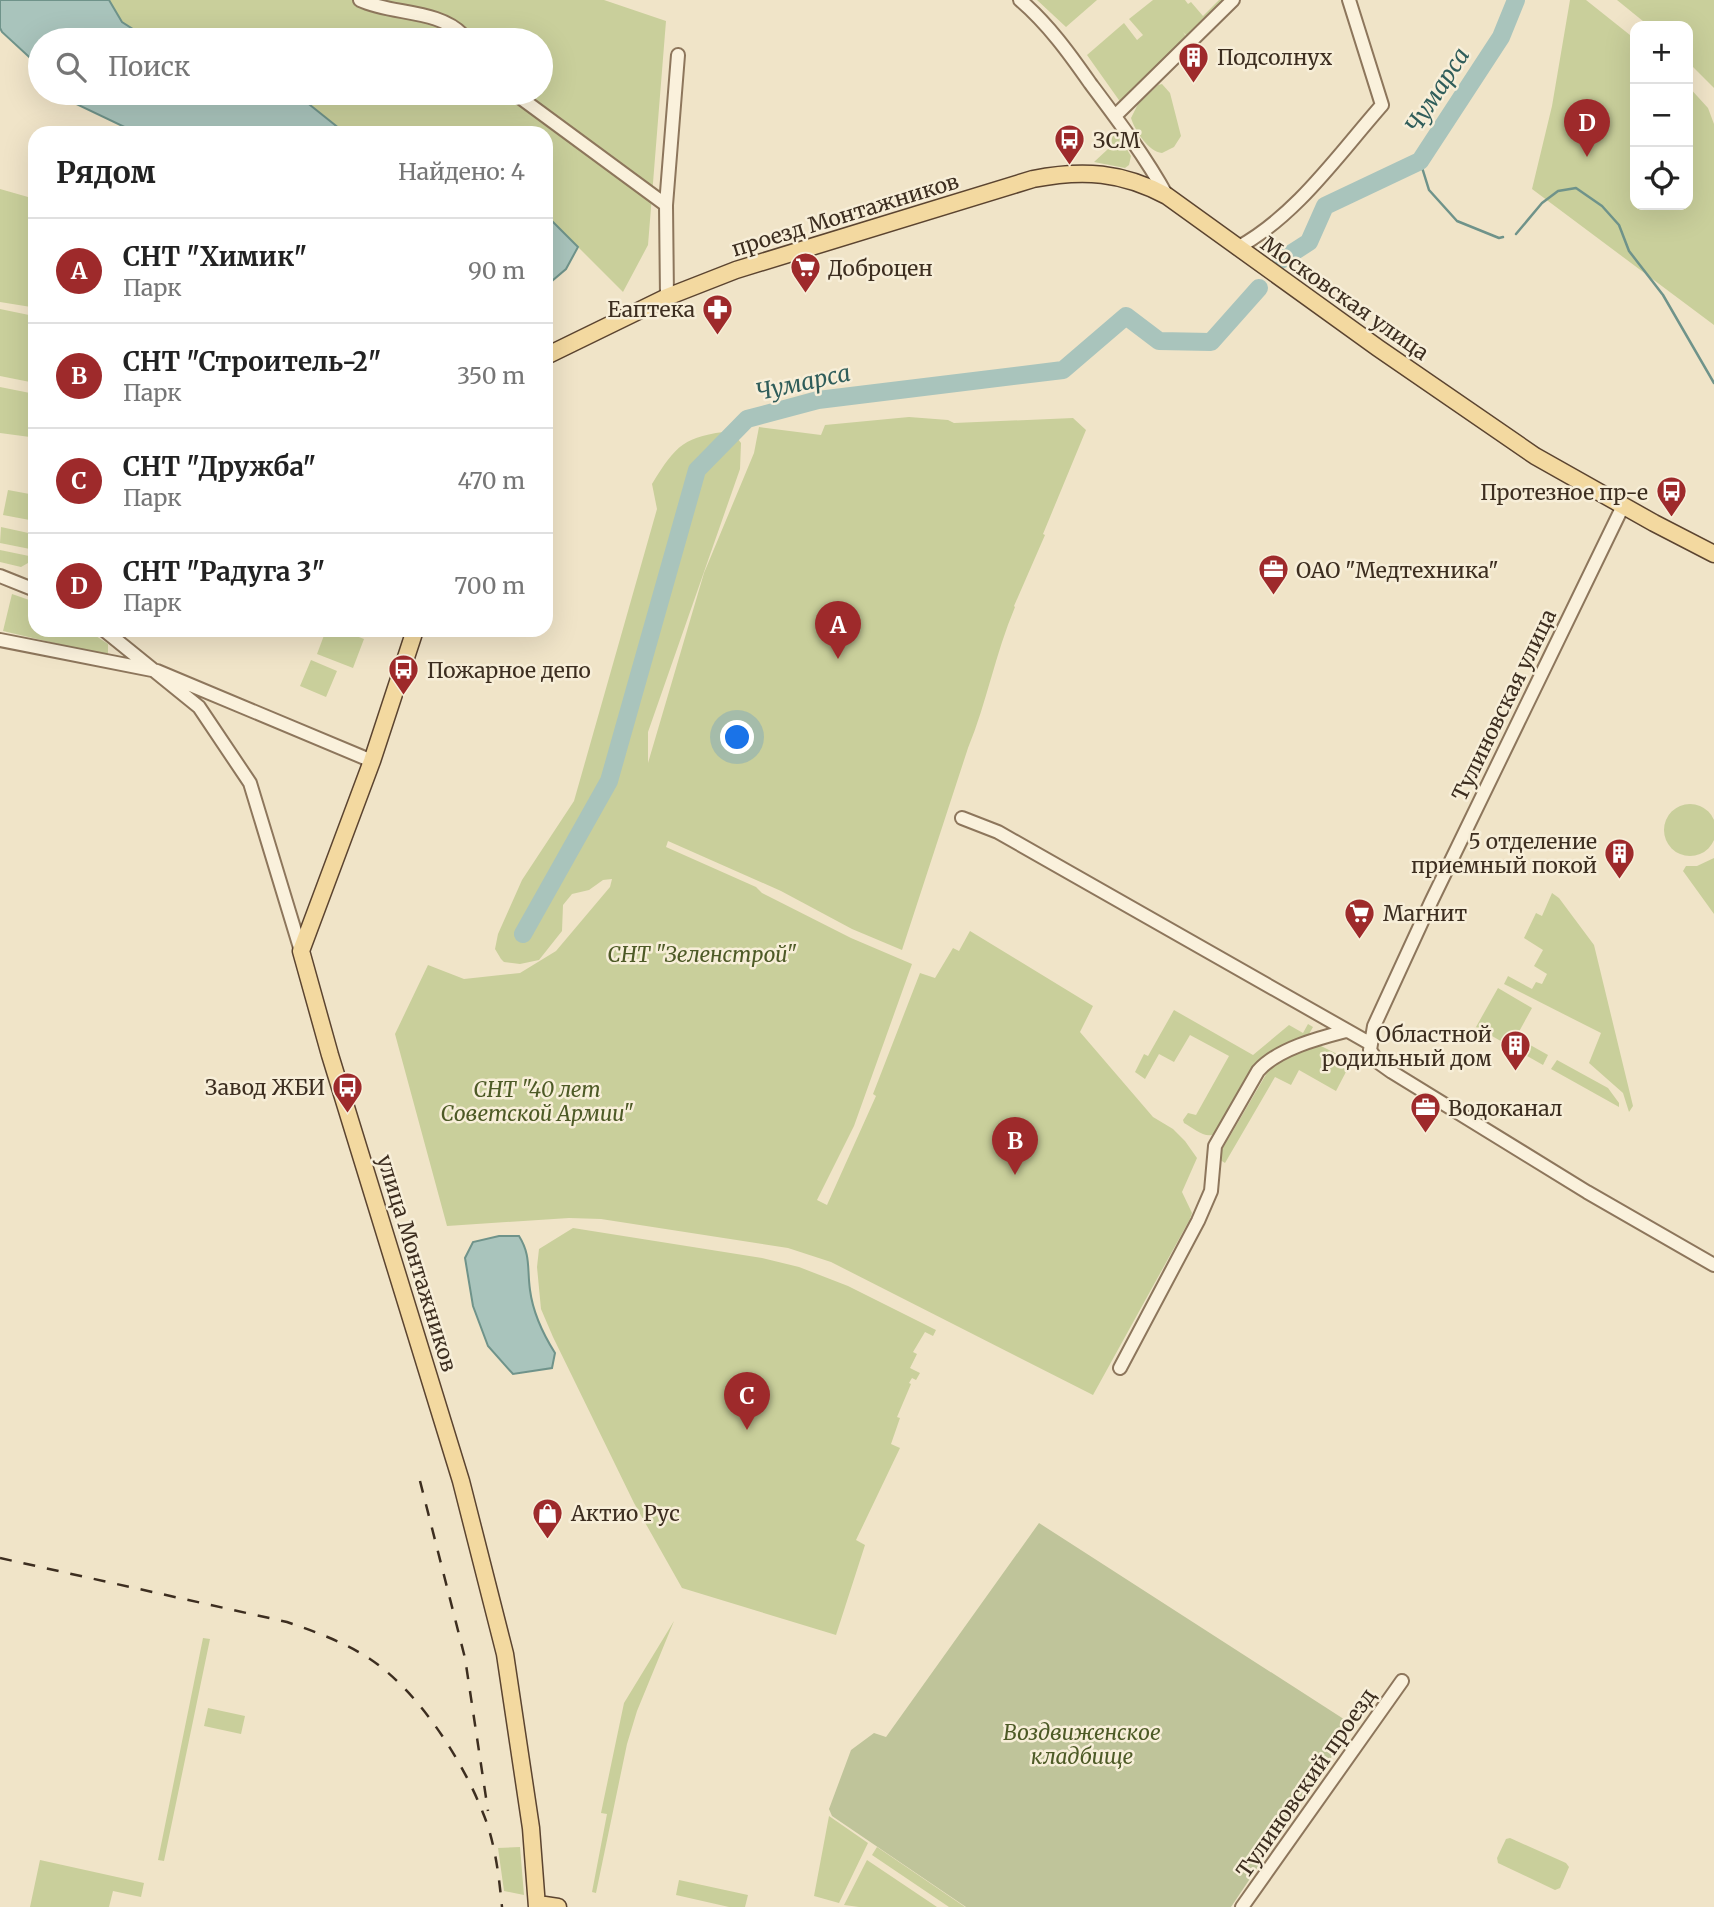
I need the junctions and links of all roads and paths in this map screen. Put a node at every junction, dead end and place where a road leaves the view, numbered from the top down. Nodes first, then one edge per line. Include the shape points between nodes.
1 (360, 0) edge
2 (1020, 0) edge
3 (1233, 0) edge
4 (1349, 0) edge
5 (456, 28) edge
6 (678, 55) dead end
7 (529, 105) edge
8 (1115, 116) junction
9 (1167, 196) junction
10 (666, 205) junction
11 (1237, 248) junction
12 (667, 298) junction
13 (553, 353) edge
14 (1623, 506) junction
15 (1714, 554) edge
16 (0, 576) edge
17 (28, 587) edge
18 (113, 637) edge
19 (413, 637) edge
20 (0, 640) edge
21 (157, 671) junction
22 (372, 761) junction
23 (962, 818) dead end
24 (301, 951) junction
25 (1346, 1031) junction
26 (1371, 1044) junction
27 (1714, 1265) edge
28 (1120, 1368) dead end
29 (1402, 1681) dead end
30 (538, 1905) edge
31 (558, 1907) edge
32 (1242, 1907) edge

1 - 5 street
2 - 8 street, Московская улица via 1041,18
3 - 8 street
4 - 11 street via 1382,105 1325,174
6 - 10 street
7 - 10 street
8 - 9 street, Московская улица
9 - 11 main road, Московская улица
9 - 12 main road, проезд Монтажников via 1120,176 1047,176 748,266
10 - 12 street
11 - 14 main road, Московская улица via 1535,456
12 - 13 main road, проезд Монтажников
14 - 15 main road, Московская улица
14 - 26 street, Тулиновская улица via 1431,902 1374,1026
16 - 17 street
18 - 21 street, улица Монтажников
19 - 22 main road
20 - 21 street, улица Монтажников
21 - 22 street
21 - 24 street, улица Монтажников via 199,707 250,783
22 - 24 main road
23 - 25 street via 998,832
24 - 30 main road, улица Монтажников via 461,1481 503,1646
25 - 26 street
25 - 28 street via 1309,1041 1267,1061 1258,1071 1215,1146 1211,1191 1198,1221
26 - 27 street via 1374,1058 1392,1072
29 - 32 street, Тулиновский проезд
30 - 31 main road

